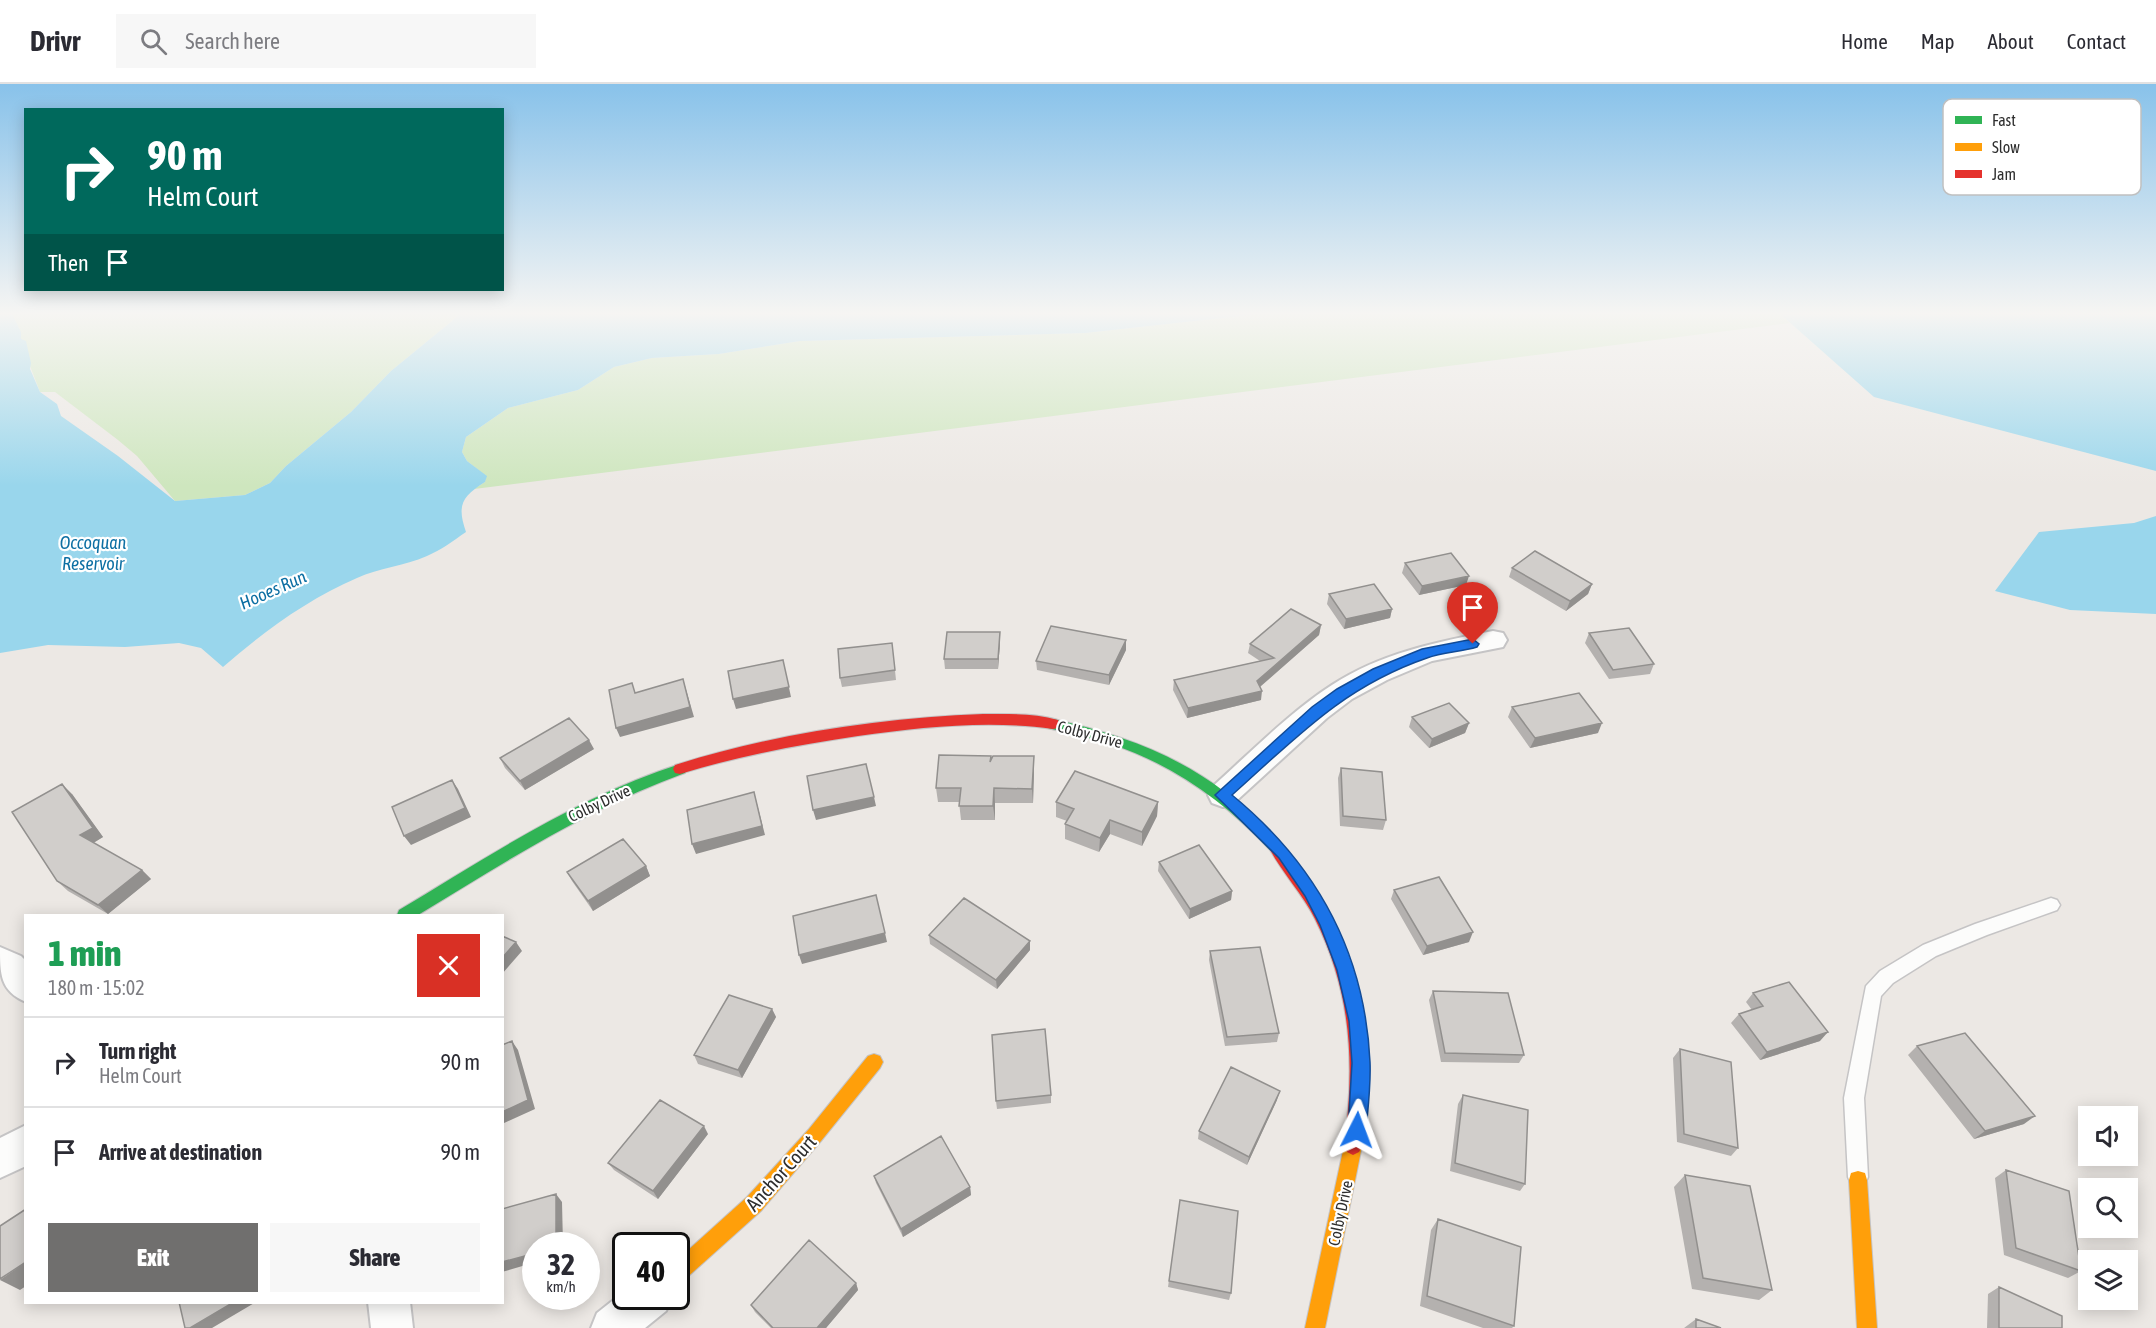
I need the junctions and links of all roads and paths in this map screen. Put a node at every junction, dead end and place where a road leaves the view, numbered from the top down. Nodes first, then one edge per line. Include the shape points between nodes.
1 (1493, 640) dead end
2 (1223, 795) junction
3 (2051, 905) dead end
4 (407, 914) edge
5 (0, 962) edge
6 (24, 985) edge
7 (874, 1062) dead end
8 (24, 1145) edge
9 (0, 1159) edge
10 (1858, 1180) joint
11 (690, 1261) edge
12 (389, 1304) edge
13 (634, 1310) edge
14 (392, 1328) edge
15 (612, 1328) edge
16 (1315, 1328) edge
17 (1867, 1328) edge

1 - 2 street via 1427,653 1342,692
2 - 4 street, Colby Drive via 1150,753 1076,728 1033,720 945,719 768,745 658,776 560,821
2 - 16 street, Colby Drive via 1284,854 1311,891 1346,970 1357,1021 1361,1063 1357,1130
3 - 10 lane via 1954,939 1883,978 1872,992 1854,1098
5 - 6 street
7 - 11 street, Anchor Court via 754,1204
8 - 9 street
10 - 17 street
12 - 14 street
13 - 15 street

